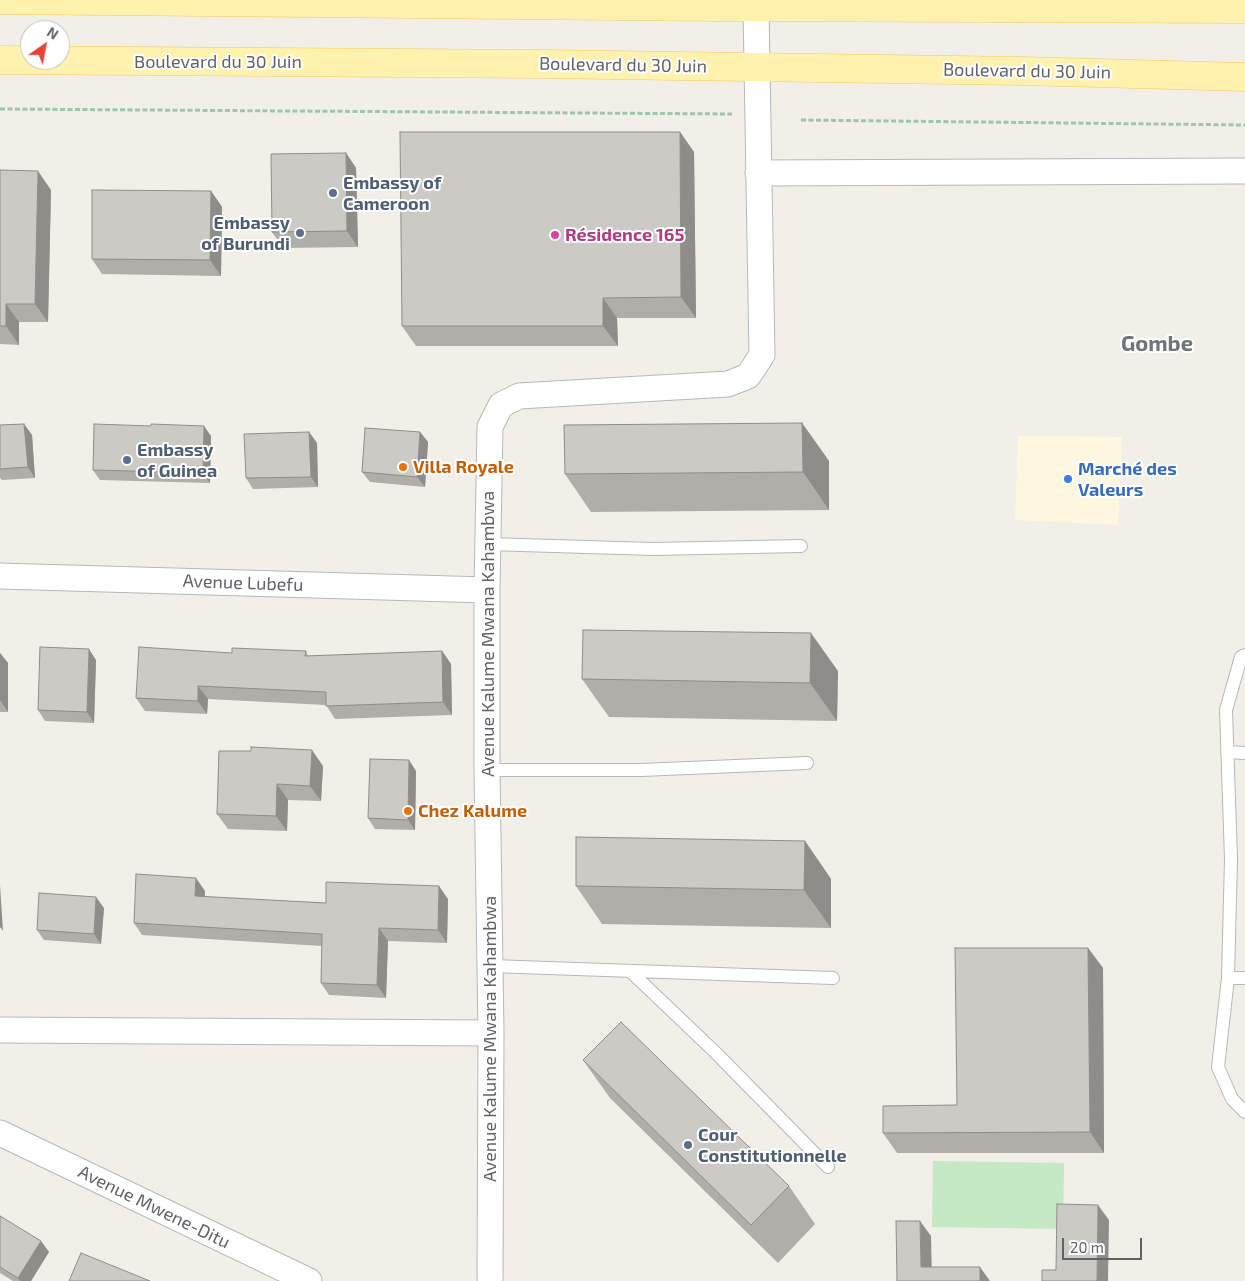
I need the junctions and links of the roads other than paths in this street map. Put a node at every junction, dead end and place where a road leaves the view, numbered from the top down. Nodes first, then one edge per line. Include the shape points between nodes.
1 (0, 0) edge
2 (756, 7) junction
3 (1245, 9) edge
4 (0, 60) edge
5 (756, 67) junction
6 (1245, 77) edge
7 (1245, 171) edge
8 (758, 173) junction
9 (488, 544) junction
10 (801, 546) dead end
11 (0, 576) edge
12 (487, 590) junction
13 (1245, 655) edge
14 (1227, 752) junction
15 (1245, 753) edge
16 (807, 763) dead end
17 (487, 770) junction
18 (490, 966) junction
19 (630, 970) junction
20 (833, 978) dead end
21 (1228, 978) junction
22 (1245, 978) edge
23 (0, 1030) edge
24 (491, 1033) junction
25 (1245, 1112) edge
26 (0, 1133) edge
27 (828, 1167) dead end
28 (309, 1281) edge
29 (490, 1281) edge

1 - 2 main road
2 - 3 main road
2 - 5 street, Avenue Kalume Mwana Kahambwa
4 - 5 main road, Boulevard du 30 Juin
5 - 6 main road, Boulevard du 30 Juin
5 - 8 street, Avenue Kalume Mwana Kahambwa
7 - 8 street
8 - 9 street, Avenue Kalume Mwana Kahambwa via 762,355 748,376 728,384 519,396 500,405 490,427
9 - 10 lane via 653,548
9 - 12 street, Avenue Kalume Mwana Kahambwa
11 - 12 street, Avenue Lubefu
12 - 17 street, Avenue Kalume Mwana Kahambwa
13 - 14 lane via 1241,657 1226,710
14 - 15 lane
14 - 21 lane via 1231,859
16 - 17 lane via 641,770
17 - 18 street, Avenue Kalume Mwana Kahambwa
18 - 19 lane
18 - 24 street, Avenue Kalume Mwana Kahambwa
19 - 20 lane
19 - 27 lane
21 - 22 lane
21 - 25 lane via 1218,1067 1232,1099
23 - 24 street
24 - 29 street, Avenue Kalume Mwana Kahambwa
26 - 28 street, Avenue Mwene-Ditu

